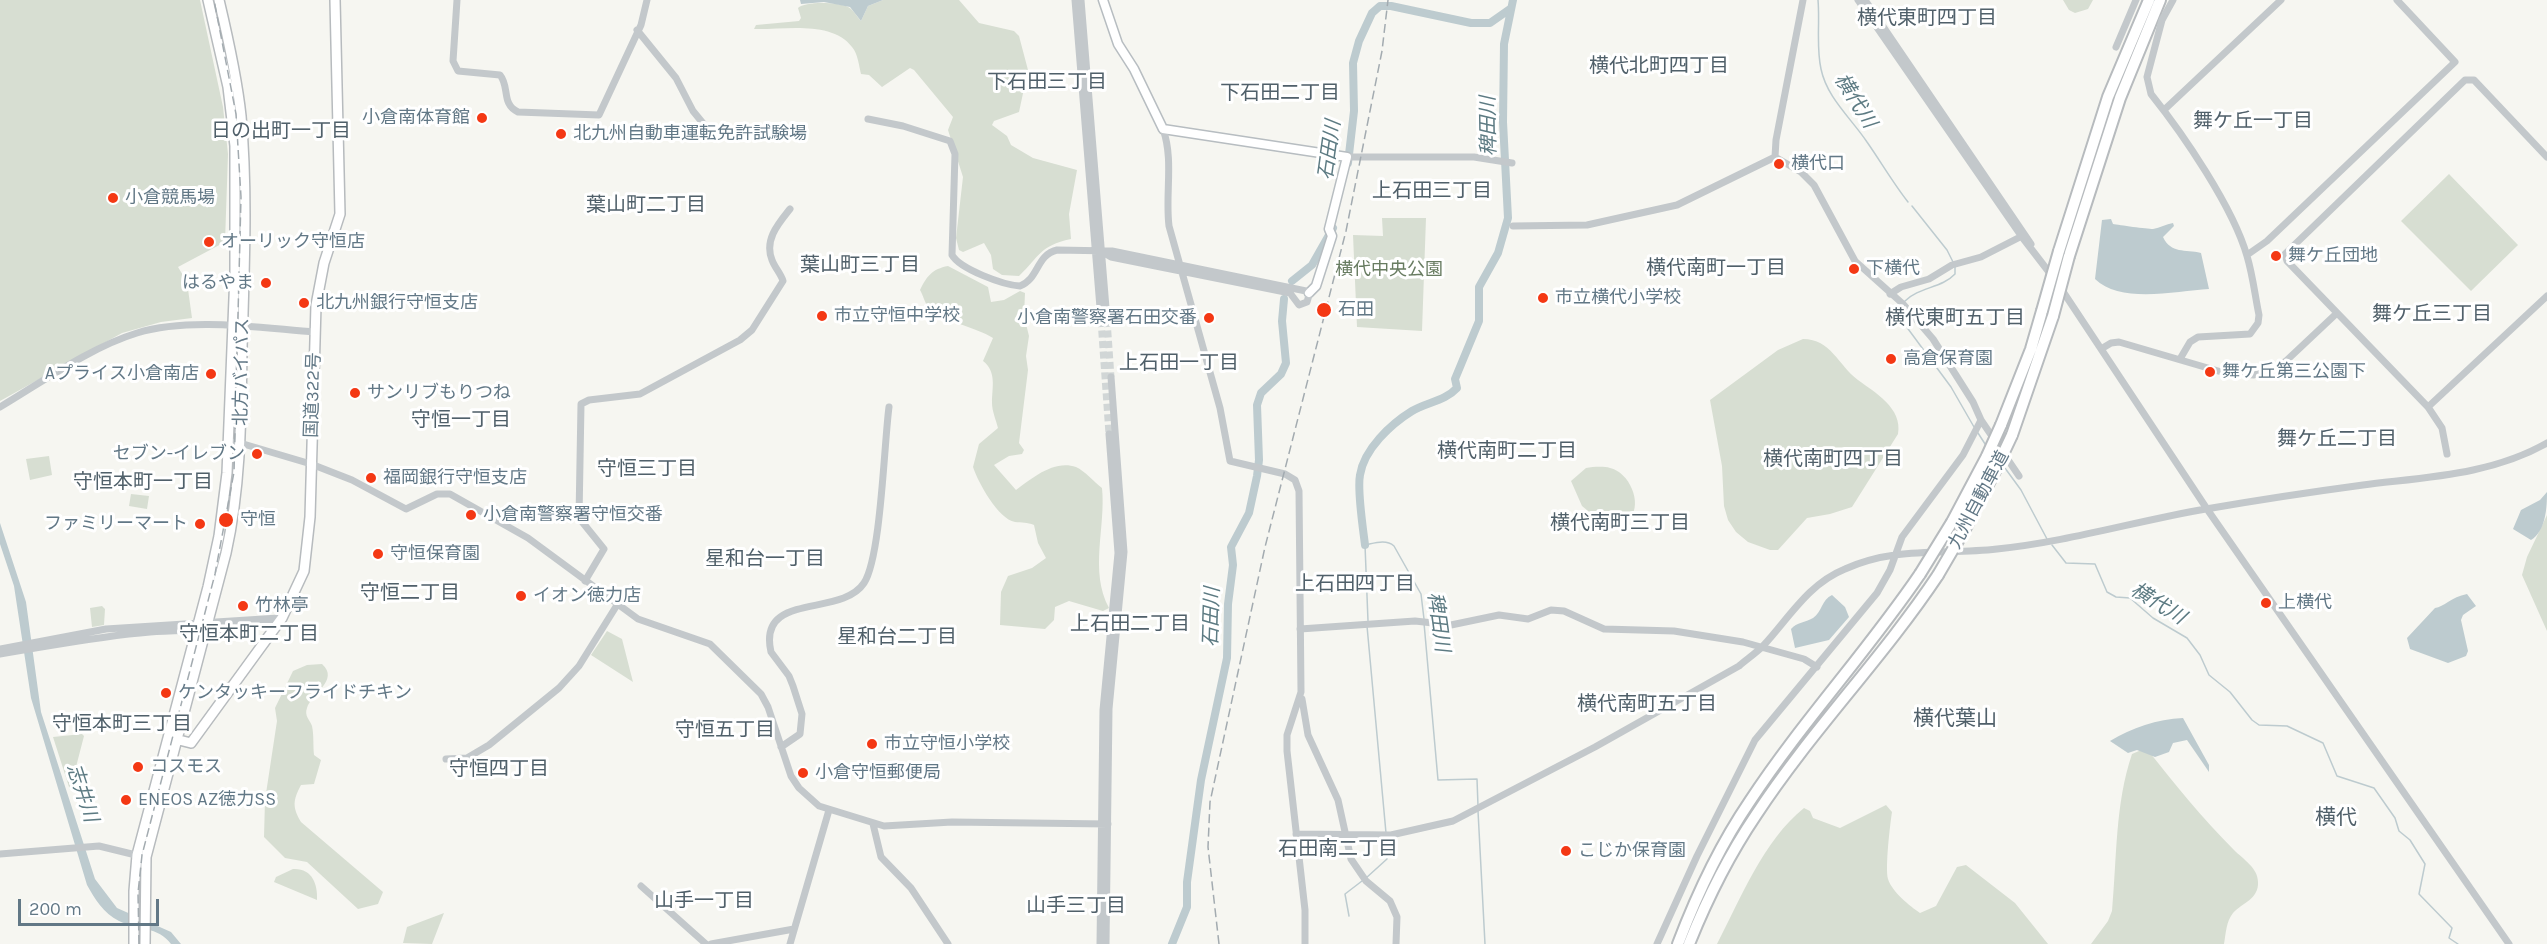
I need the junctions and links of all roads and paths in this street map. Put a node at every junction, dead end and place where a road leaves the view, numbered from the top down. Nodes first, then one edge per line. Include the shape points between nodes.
1 (335, 0) edge
2 (457, 0) edge
3 (647, 0) edge
4 (1075, 0) edge
5 (1081, 0) edge
6 (1103, 0) edge
7 (1803, 0) edge
8 (1858, 0) edge
9 (1865, 0) edge
10 (2136, 0) edge
11 (2149, 0) edge
12 (2160, 0) edge
13 (2173, 0) edge
14 (2281, 0) edge
15 (2397, 0) edge
16 (213, 1) edge
17 (637, 30) junction
18 (2116, 47) dead end
19 (2164, 110) junction
20 (868, 119) dead end
21 (1163, 129) junction
22 (711, 133) dead end
23 (1347, 157) junction
24 (1775, 157) junction
25 (2547, 157) edge
26 (1512, 164) dead end
27 (790, 209) dead end
28 (1513, 226) dead end
29 (2024, 236) junction
30 (1098, 251) junction
31 (2064, 254) junction
32 (2247, 255) junction
33 (1182, 268) junction
34 (1309, 293) junction
35 (1890, 294) junction
36 (2547, 296) edge
37 (2337, 313) junction
38 (1104, 320) tunnel mouth
39 (231, 327) junction
40 (243, 328) junction
41 (315, 332) junction
42 (2101, 349) junction
43 (2180, 359) junction
44 (1112, 377) tunnel mouth
45 (0, 407) edge
46 (889, 407) dead end
47 (2428, 407) junction
48 (1981, 420) junction
49 (1109, 434) tunnel mouth
50 (229, 442) junction
51 (240, 443) junction
52 (2547, 443) edge
53 (2447, 454) dead end
54 (311, 464) junction
55 (2019, 476) dead end
56 (2207, 509) junction
57 (1896, 553) junction
58 (585, 581) junction
59 (617, 605) junction
60 (282, 618) junction
61 (202, 626) junction
62 (1300, 629) junction
63 (23, 647) junction
64 (1762, 647) junction
65 (0, 649) edge
66 (0, 654) edge
67 (1817, 667) junction
68 (1301, 693) junction
69 (173, 739) junction
70 (781, 747) junction
71 (446, 759) dead end
72 (829, 810) junction
73 (1756, 813) junction
74 (873, 824) junction
75 (1105, 824) junction
76 (1296, 834) junction
77 (1346, 835) junction
78 (0, 854) edge
79 (141, 856) junction
80 (641, 886) dead end
81 (794, 929) junction
82 (1681, 942) edge
83 (134, 944) edge
84 (145, 944) edge
85 (709, 944) edge
86 (790, 944) edge
87 (948, 944) edge
88 (1100, 944) edge
89 (1106, 944) edge
90 (1305, 944) edge
91 (1396, 944) edge
92 (1658, 944) edge
93 (1695, 944) edge
94 (2509, 944) edge

1 - 41 highway, 国道322号 via 340,214 320,280
2 - 17 street via 455,67 463,73 500,75 506,86 506,98 518,112 599,115
3 - 17 street
4 - 30 street
5 - 30 street
6 - 21 main road via 1118,44
7 - 24 street
8 - 29 street
9 - 29 street
10 - 18 street
11 - 31 highway, 九州自動車道 via 2108,97
12 - 31 highway, 九州自動車道
13 - 19 street via 2162,20 2147,77 2151,94
14 - 19 street
15 - 32 street via 2456,62 2267,241
16 - 39 highway, 北方バイパス via 235,146
16 - 40 highway, 北方バイパス via 232,57 241,115 246,235
17 - 22 street via 676,78 693,111
19 - 32 street via 2211,182
20 - 30 street via 944,137 954,147 951,249 953,258 961,265 1020,286 1032,278 1049,252
21 - 23 main road
21 - 33 street via 1168,148 1169,226
23 - 26 street via 1474,157
23 - 34 main road via 1316,286
24 - 28 street via 1677,205 1587,225
24 - 35 street via 1814,185 1855,261
25 - 37 street via 2474,80 2465,80 2287,250 2288,261
27 - 58 street via 770,242 772,261 783,281 745,336 640,394 581,404 579,518 604,549
29 - 35 street
29 - 42 street
30 - 33 street via 1111,257
30 - 38 street
31 - 73 highway, 九州自動車道, bridge via 2053,316 2012,435 1966,526 1938,575 1886,648
31 - 82 highway, 九州自動車道, bridge via 2001,425 1952,522 1871,643 1750,800 1717,857
32 - 43 street via 2259,315 2254,330 2238,337 2198,337 2190,342
33 - 34 street
33 - 34 street via 1290,293 1299,305 1307,302
33 - 62 street via 1220,408 1230,461 1285,474 1295,480 1299,491
35 - 48 street via 1944,355
36 - 47 street
37 - 43 street via 2300,349 2270,370 2239,375
37 - 47 street
39 - 40 street
39 - 45 street via 173,326 131,335
39 - 50 highway, 北方バイパス
40 - 41 street
40 - 51 highway, 北方バイパス
41 - 54 highway, 国道322号
42 - 43 street via 2119,342
42 - 56 street
44 - 75 street via 1124,552 1109,710
46 - 70 street via 875,540 865,582 849,597 790,610 772,629 771,652 789,676 802,714 800,734
47 - 53 street via 2442,428
48 - 55 street
48 - 57 street via 1963,455 1915,516
49 - 75 street via 1118,553 1103,710
50 - 51 street
50 - 61 highway, 北方バイパス via 217,549
51 - 54 street
51 - 61 highway, 北方バイパス via 234,518
52 - 56 street via 2493,467
54 - 58 street via 362,484 406,509 437,494 450,494 516,531
54 - 60 highway, 国道322号 via 304,571
56 - 57 street via 1996,549
56 - 94 street
57 - 64 street via 1843,569 1825,581 1793,608
57 - 67 street via 1877,593
58 - 59 street
59 - 70 street via 652,625 710,644 761,694
59 - 71 street via 570,678 489,745 467,758
60 - 61 street
60 - 69 highway, 国道322号 via 191,743
61 - 63 street
61 - 69 highway, 北方バイパス
62 - 64 street via 1415,621 1451,625 1499,615 1528,619 1551,610 1564,611 1604,629 1674,631
62 - 68 street
63 - 65 street
63 - 66 street
64 - 67 street via 1804,659
64 - 77 street via 1713,681 1473,813 1425,829 1391,835
67 - 92 street via 1755,740
68 - 76 street via 1287,735
68 - 77 street via 1308,735 1338,800
69 - 79 highway
70 - 72 street via 795,784
72 - 74 street
72 - 81 street
73 - 82 highway, 九州自動車道
73 - 93 highway via 1714,895
74 - 75 street
74 - 87 street via 881,857 911,888
75 - 88 street
75 - 89 street
76 - 77 street
76 - 90 street
77 - 91 street via 1351,859 1366,881 1390,901 1397,917
78 - 79 street via 99,846
79 - 83 highway
79 - 84 highway
80 - 85 street
81 - 85 street
81 - 86 street

